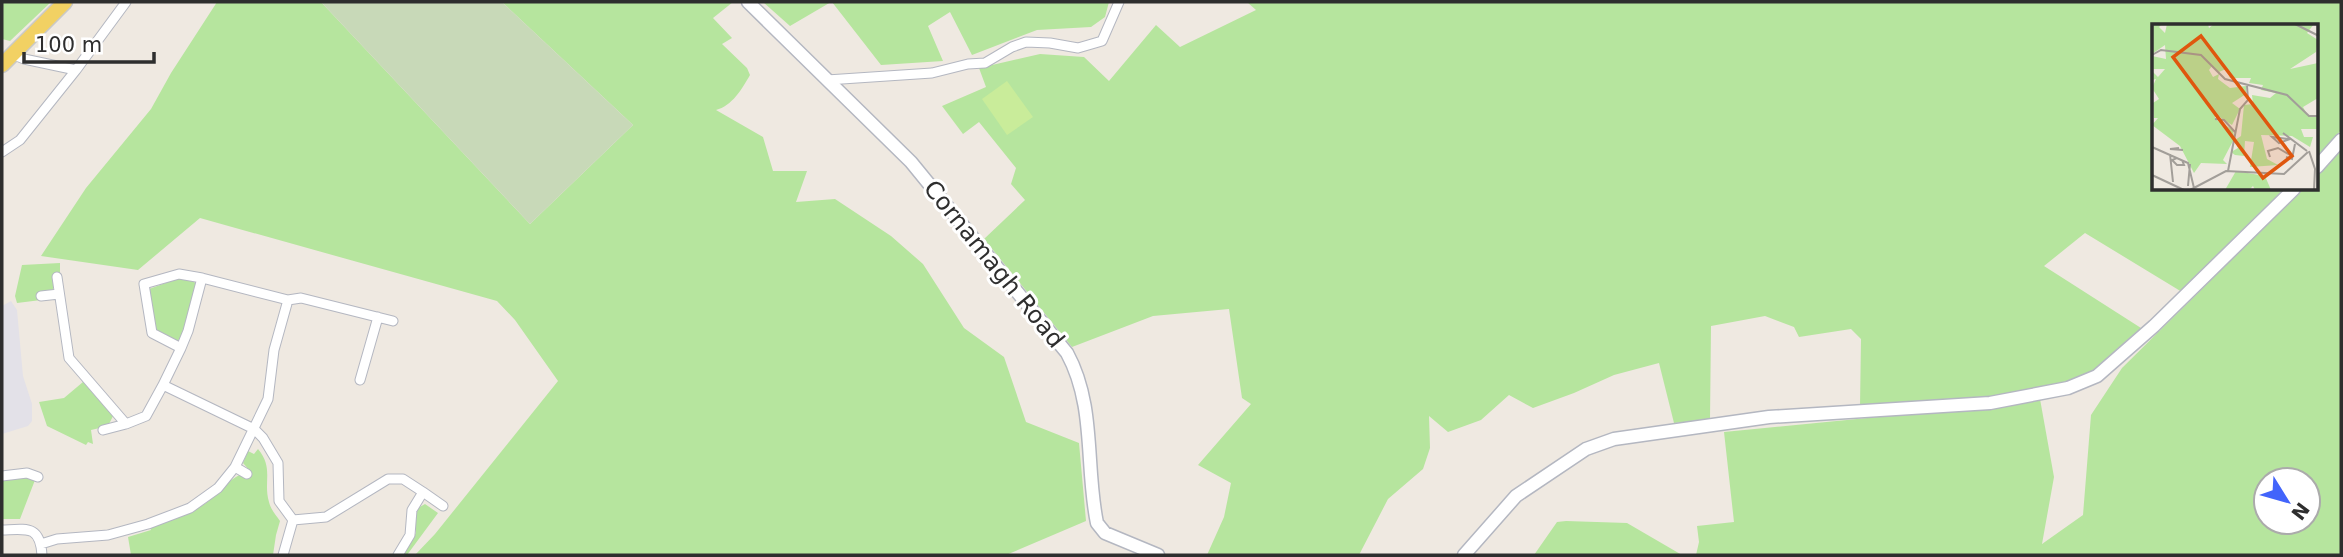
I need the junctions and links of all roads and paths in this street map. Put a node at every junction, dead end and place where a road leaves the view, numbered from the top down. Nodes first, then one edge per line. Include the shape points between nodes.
1 (65, 2) edge
2 (126, 2) edge
3 (748, 2) edge
4 (1119, 2) edge
5 (7, 59) edge
6 (76, 70) junction
7 (827, 80) junction
8 (2341, 140) edge
9 (2, 152) edge
10 (2318, 166) edge
11 (2292, 191) edge
12 (57, 277) dead end
13 (202, 278) junction
14 (59, 294) junction
15 (41, 296) dead end
16 (288, 300) junction
17 (378, 317) junction
18 (393, 321) dead end
19 (181, 348) junction
20 (360, 380) dead end
21 (163, 385) junction
22 (126, 424) junction
23 (254, 429) junction
24 (103, 430) dead end
25 (235, 467) junction
26 (247, 474) dead end
27 (2, 476) edge
28 (37, 477) dead end
29 (423, 492) junction
30 (443, 506) dead end
31 (293, 520) junction
32 (2, 530) edge
33 (41, 544) junction
34 (42, 555) edge
35 (283, 555) edge
36 (398, 555) edge
37 (1158, 555) edge
38 (1464, 555) edge

1 - 5 main road
2 - 6 street
3 - 7 street, Cornamagh Road
4 - 7 street via 1102,41 1088,47 1026,42 985,63 932,73
5 - 6 street
6 - 9 street via 20,140
7 - 37 street, Cornamagh Road via 911,162 1067,353 1085,404 1097,523 1105,533
8 - 10 street
11 - 38 street via 2097,376 2068,388 1990,403 1769,417 1614,439 1586,449 1516,496
12 - 14 street
13 - 16 street
13 - 19 street
13 - 19 street via 179,274 143,281 152,333
14 - 15 street
14 - 22 street via 69,358
16 - 17 street via 301,298
16 - 23 street via 274,350 268,399
17 - 18 street
17 - 20 street
19 - 21 street
21 - 22 street via 146,416
21 - 23 street
22 - 24 street
23 - 25 street
23 - 31 street via 275,456 278,498
25 - 26 street
25 - 33 street via 211,493 167,518 108,535
27 - 28 street via 16,479 27,473
29 - 30 street
29 - 31 street via 403,478 392,478 326,517
29 - 36 street via 412,510 411,535
31 - 35 street
32 - 33 street via 32,531
33 - 34 street

